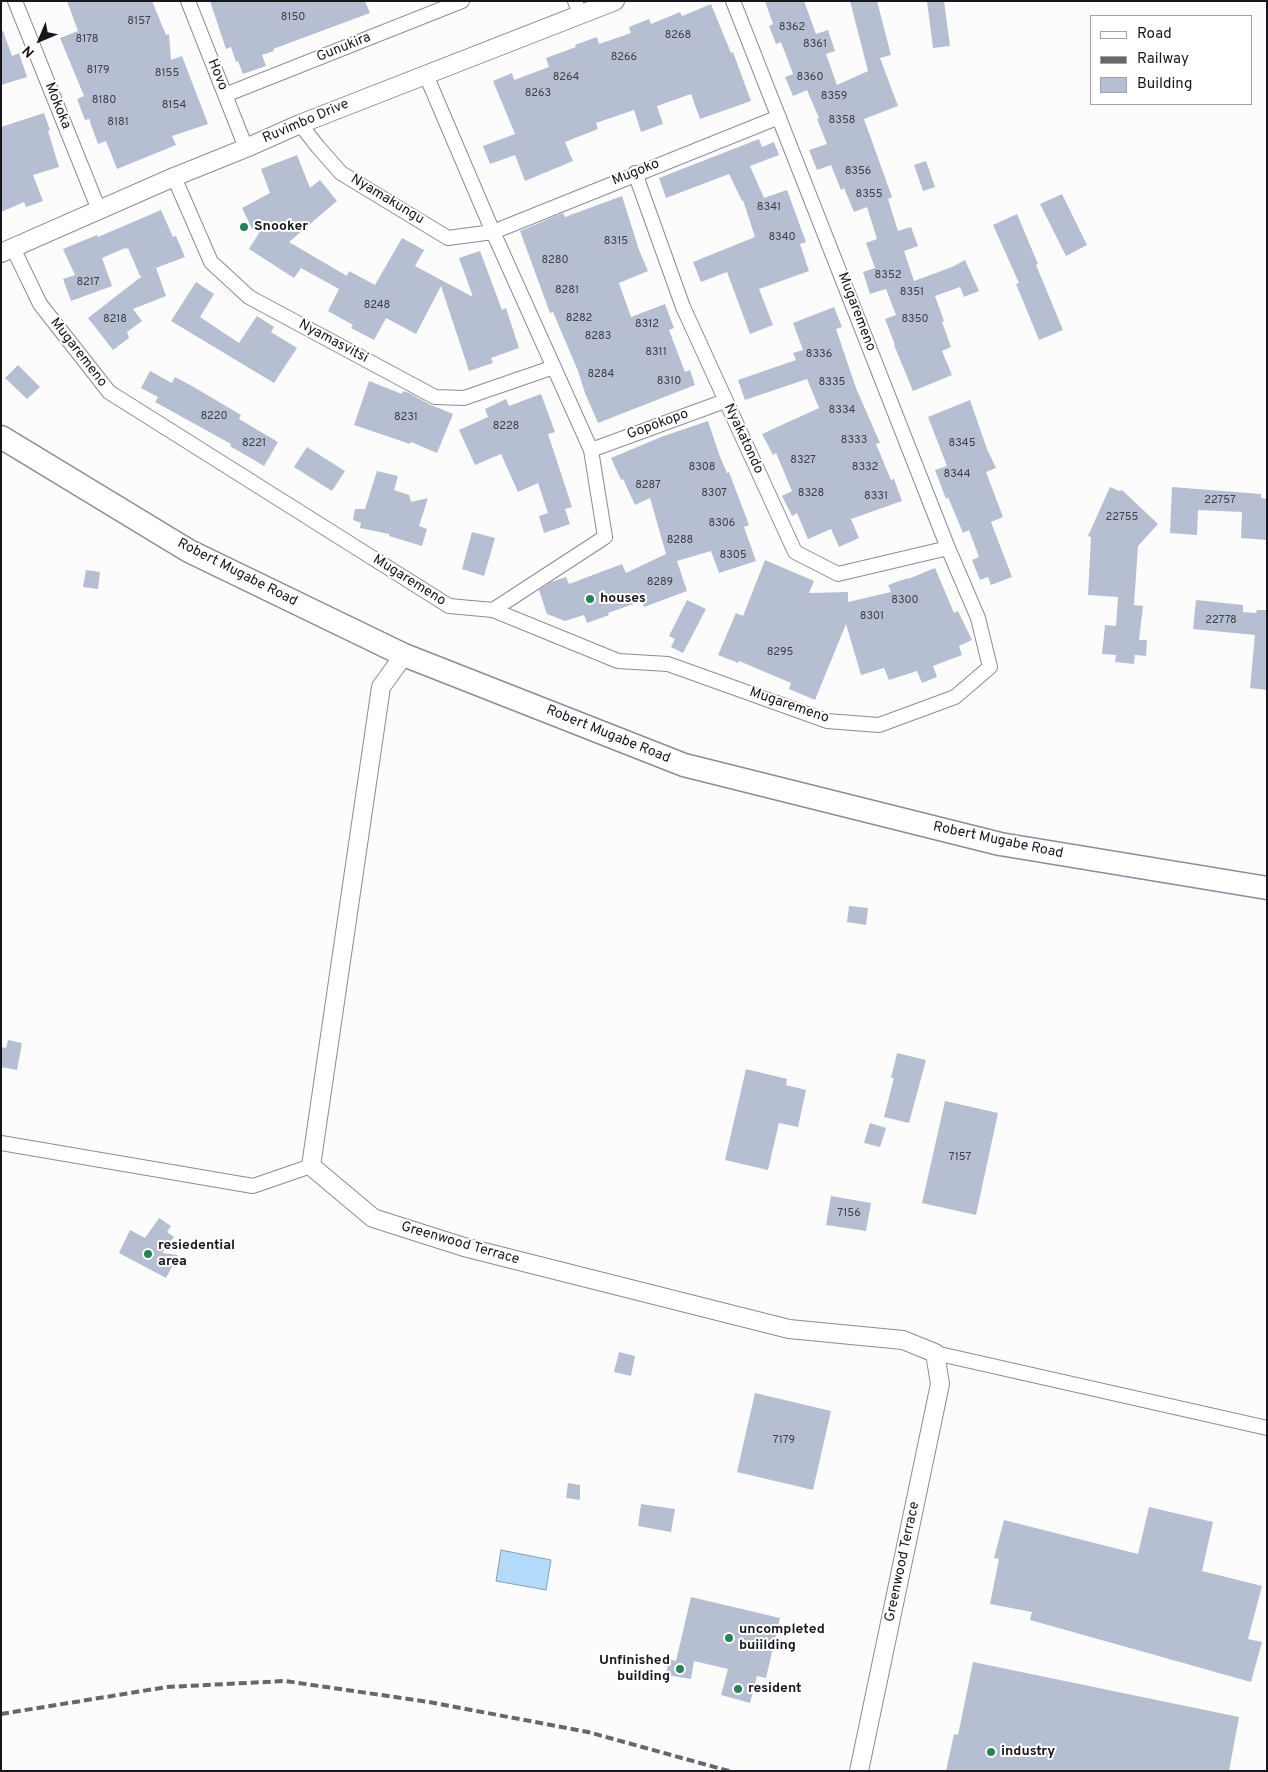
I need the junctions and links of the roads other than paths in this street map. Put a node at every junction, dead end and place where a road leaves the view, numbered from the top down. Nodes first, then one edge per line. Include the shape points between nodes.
1 (16, 1) edge
2 (188, 1) edge
3 (462, 1) edge
4 (615, 1) edge
5 (733, 1) edge
6 (577, 8) edge
7 (426, 75) junction
8 (225, 95) junction
9 (779, 117) junction
10 (300, 124) junction
11 (246, 148) junction
12 (635, 173) junction
13 (174, 177) junction
14 (100, 210) junction
15 (493, 232) junction
16 (7, 251) edge
17 (554, 367) junction
18 (725, 401) junction
19 (1, 437) edge
20 (591, 450) junction
21 (948, 548) junction
22 (492, 610) junction
23 (404, 655) junction
24 (1267, 888) edge
25 (1, 1143) edge
26 (310, 1166) junction
27 (935, 1353) junction
28 (1267, 1428) edge
29 (859, 1771) edge

1 - 14 street, Mokoka
2 - 8 street, Hovo
3 - 8 street, Gunukira
4 - 6 street, Ruvimbo Drive
5 - 9 street, Mugaremeno
6 - 7 street, Ruvimbo Drive
7 - 10 street, Ruvimbo Drive
7 - 15 street
8 - 11 street, Hovo
9 - 12 street, Mugoko
9 - 21 street, Mugaremeno
10 - 11 street, Ruvimbo Drive
10 - 15 street, Nyamakungu via 341,172 448,238
11 - 13 street, Ruvimbo Drive
12 - 15 street, Mugoko
12 - 18 street, Nyakatondo via 683,307
13 - 14 street, Ruvimbo Drive
13 - 17 street, Nyamasvitsi via 211,262 249,297 435,397 464,398
14 - 16 street, Ruvimbo Drive
15 - 17 street
16 - 22 street, Mugaremeno via 40,304 109,392 449,606
17 - 20 street
18 - 20 street, Gopokopo
18 - 21 street, Nyakatondo via 795,552 838,574
19 - 23 main road, Robert Mugabe Road via 189,551
20 - 22 street via 605,537
21 - 22 street, Mugaremeno via 978,618 990,666 954,697 879,725 827,721 668,664 618,661
23 - 24 main road, Robert Mugabe Road via 684,765 1000,844
23 - 26 street via 381,688
25 - 26 street via 254,1186
26 - 27 street, Greenwood Terrace via 373,1218 464,1247 789,1329 902,1340
27 - 28 street, Greenwood Terrace
27 - 29 street, Greenwood Terrace via 940,1384

